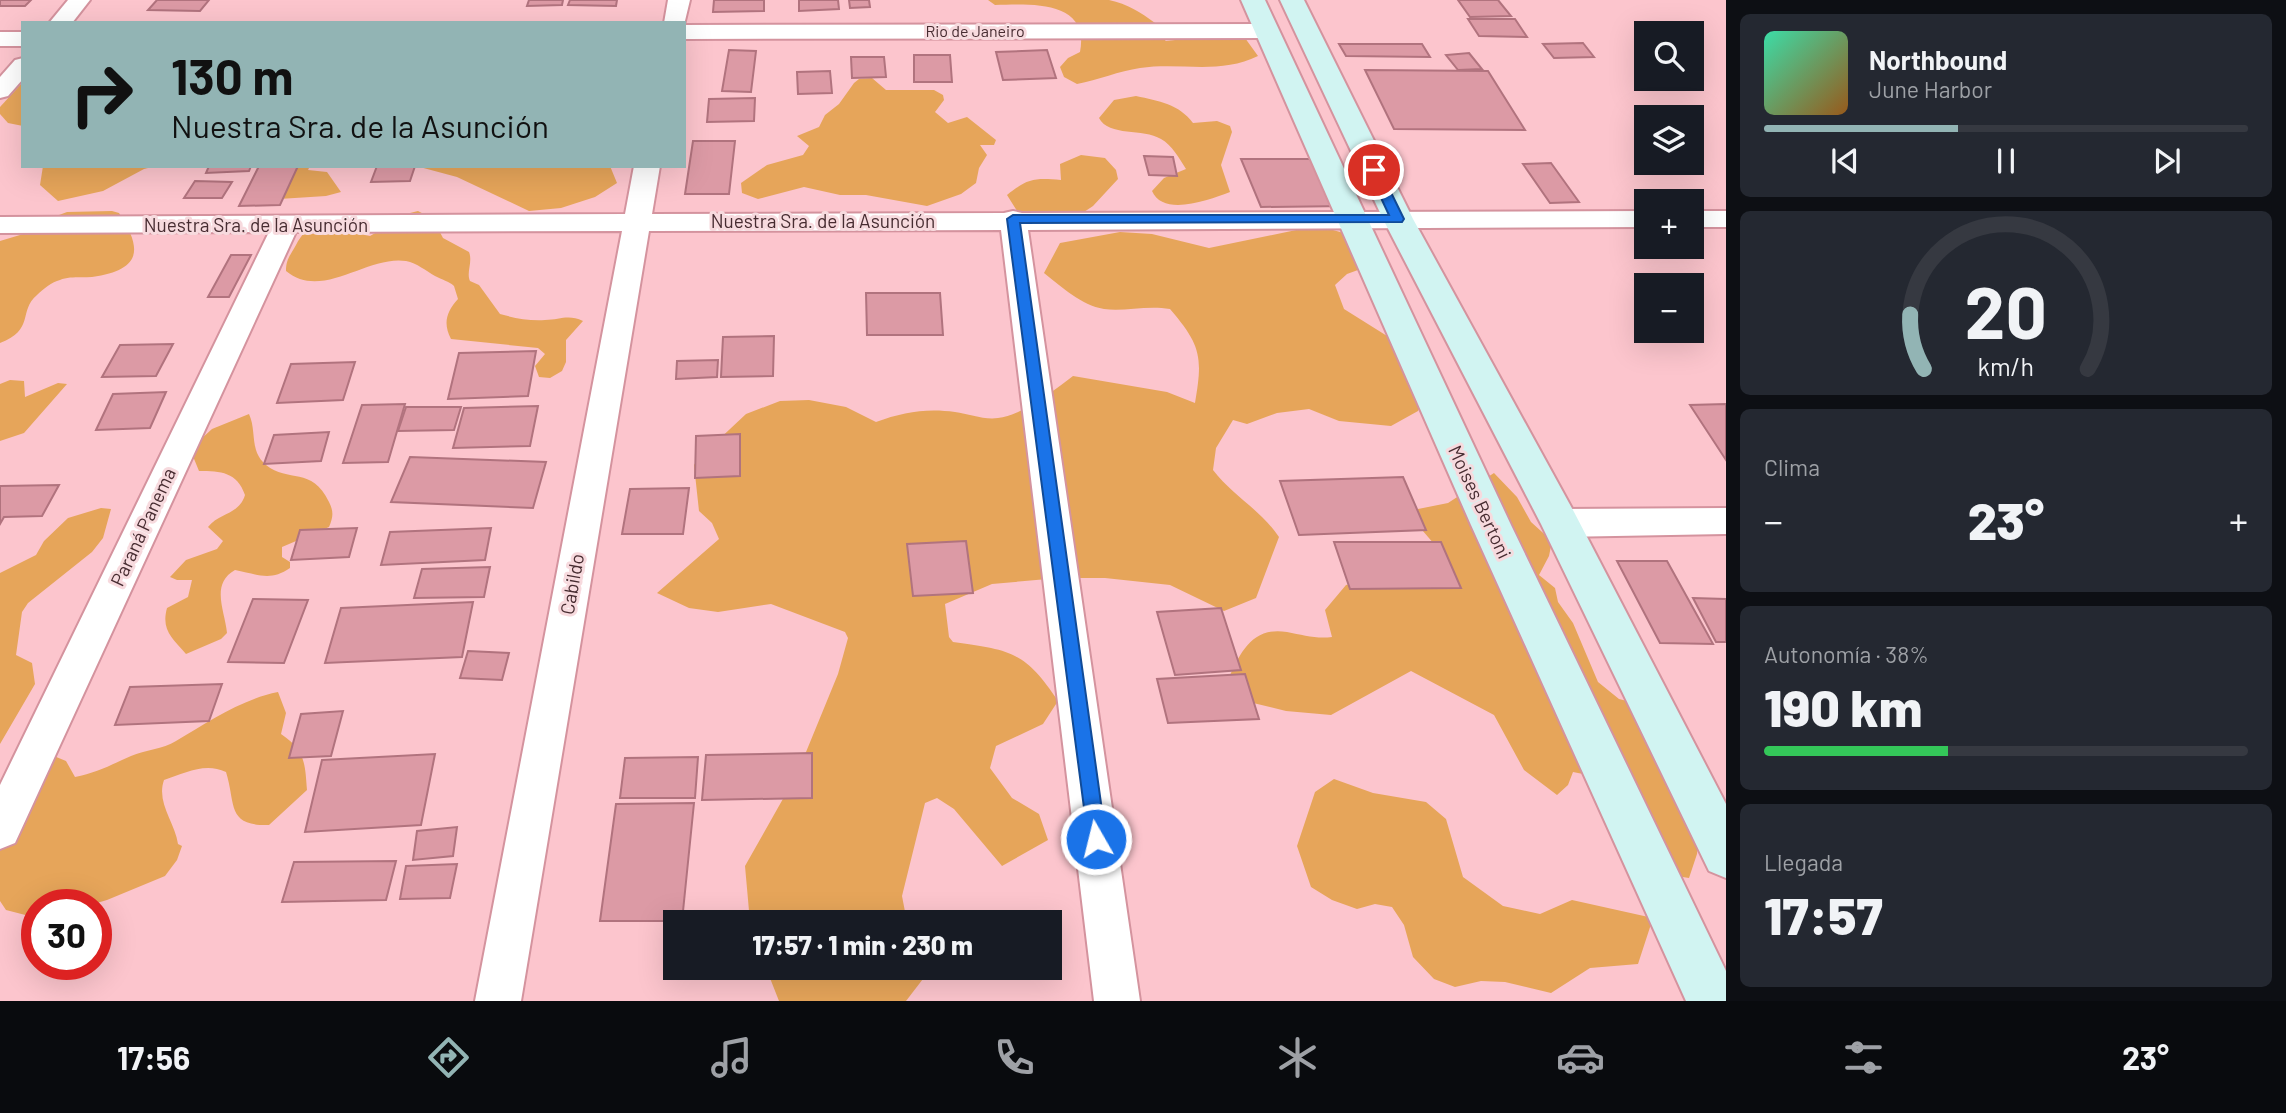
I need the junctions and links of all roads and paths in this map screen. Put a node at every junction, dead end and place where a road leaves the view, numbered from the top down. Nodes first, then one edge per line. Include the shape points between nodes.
1 (79, 0) edge
2 (679, 0) edge
3 (1292, 0) edge
4 (1259, 15) edge
5 (62, 21) edge
6 (675, 21) edge
7 (686, 32) edge
8 (0, 39) edge
9 (21, 39) edge
10 (21, 67) edge
11 (0, 90) edge
12 (647, 168) edge
13 (1013, 219) junction
14 (1352, 219) junction
15 (1398, 219) junction
16 (1634, 219) edge
17 (1704, 219) edge
18 (1726, 219) edge
19 (636, 223) junction
20 (0, 225) edge
21 (286, 225) junction
22 (1726, 521) edge
23 (1560, 523) junction
24 (0, 829) edge
25 (1726, 853) edge
26 (498, 1001) edge
27 (1118, 1001) edge
28 (1713, 1001) edge

1 - 5 street
2 - 6 street
3 - 15 street
4 - 7 street, Rio de Janeiro
4 - 14 street, Moises Bertoni
8 - 9 street
10 - 11 street
12 - 19 street, Cabildo
13 - 14 street, Nuestra Sra. de la Asunción
13 - 19 street, Nuestra Sra. de la Asunción
13 - 27 street
14 - 15 street, Nuestra Sra. de la Asunción
14 - 28 street, Moises Bertoni
15 - 16 street, Nuestra Sra. de la Asunción
15 - 23 street
17 - 18 street
19 - 21 street, Nuestra Sra. de la Asunción
19 - 26 street, Cabildo
20 - 21 street, Nuestra Sra. de la Asunción
21 - 24 street, Paraná Panema
22 - 23 street
23 - 25 street

